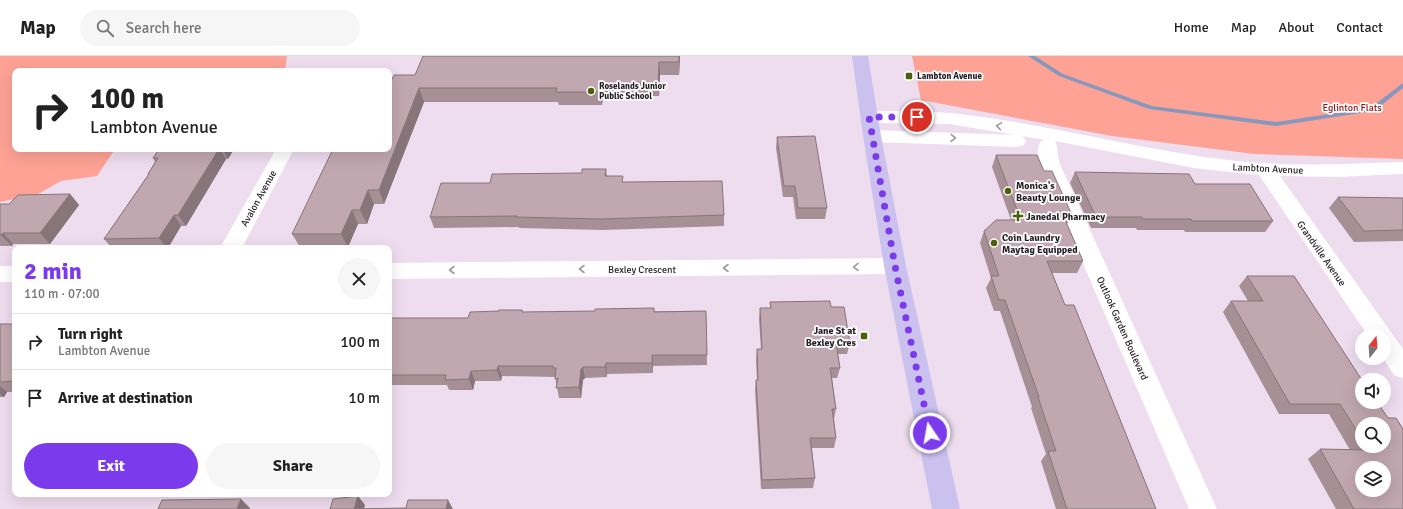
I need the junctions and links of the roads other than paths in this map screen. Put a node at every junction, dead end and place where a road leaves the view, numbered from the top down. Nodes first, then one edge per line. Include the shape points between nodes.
1 (860, 56) edge
2 (871, 126) junction
3 (1048, 145) junction
4 (1134, 151) junction
5 (283, 152) edge
6 (1403, 168) edge
7 (1264, 170) junction
8 (233, 245) edge
9 (895, 266) junction
10 (392, 271) edge
11 (0, 274) edge
12 (12, 274) edge
13 (1375, 329) edge
14 (1391, 351) edge
15 (1403, 368) edge
16 (946, 509) edge
17 (1204, 509) edge

1 - 2 main road
2 -> 3 street, Lambton Avenue
4 -> 2 street, Lambton Avenue via 959,120
2 - 9 main road
3 - 4 street, Lambton Avenue
3 - 17 street, Outlook Garden Boulevard via 1050,164
4 - 7 street, Lambton Avenue
5 - 8 street, Avalon Avenue
6 - 7 street, Lambton Avenue
7 - 13 street, Grandville Avenue
9 -> 10 street, Bexley Crescent
9 - 16 main road
11 - 12 street
14 - 15 street

